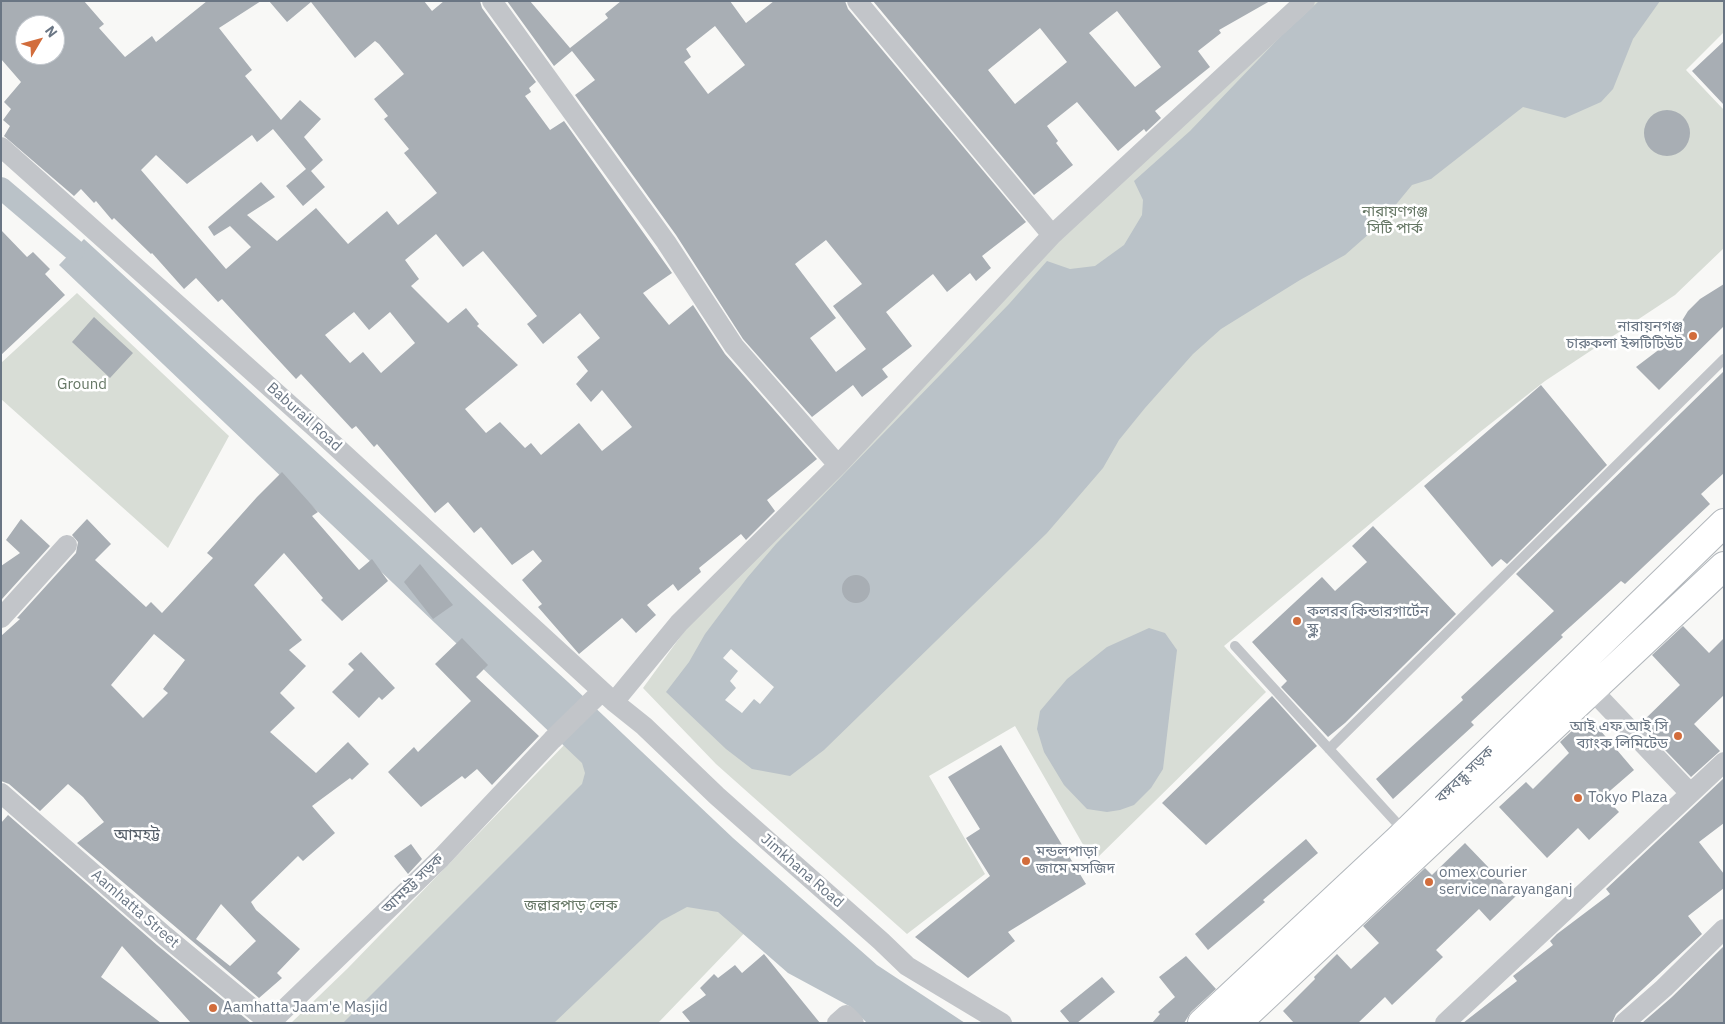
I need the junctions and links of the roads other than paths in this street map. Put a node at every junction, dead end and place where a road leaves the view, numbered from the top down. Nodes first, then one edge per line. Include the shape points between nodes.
1 (492, 1) edge
2 (857, 1) edge
3 (1306, 1) edge
4 (1, 147) edge
5 (1052, 235) junction
6 (1724, 359) edge
7 (838, 465) junction
8 (1724, 524) edge
9 (67, 545) dead end
10 (1724, 566) edge
11 (1, 618) edge
12 (1235, 646) dead end
13 (1593, 691) junction
14 (604, 698) junction
15 (1329, 749) junction
16 (1724, 762) edge
17 (1, 793) edge
18 (1690, 793) junction
19 (1406, 832) junction
20 (1724, 929) edge
21 (270, 1023) edge
22 (837, 1023) edge
23 (854, 1023) edge
24 (1002, 1023) edge
25 (1202, 1023) edge
26 (1237, 1023) edge
27 (1446, 1023) edge
28 (1624, 1023) edge

1 - 7 street via 666,242 734,346
2 - 5 street
3 - 5 street, আমহট্ট সড়ক
4 - 14 street, Baburail Road via 328,438
5 - 7 street, আমহট্ট সড়ক
6 - 15 lane
7 - 14 street, আমহট্ট সড়ক
8 - 19 main road, বঙ্গবন্ধু সড়ক
9 - 11 street
10 - 13 main road, বঙ্গবন্ধু সড়ক
12 - 15 lane
13 - 18 street
13 - 26 main road, বঙ্গবন্ধু সড়ক
14 - 21 street, আমহট্ট সড়ক via 552,740 440,858
14 - 24 street, Jimkhana Road via 644,726 907,966
15 - 19 lane
16 - 18 street
17 - 21 street, Aamhatta Street
18 - 27 street
19 - 25 main road, বঙ্গবন্ধু সড়ক
20 - 28 street
22 - 23 street via 846,1015

